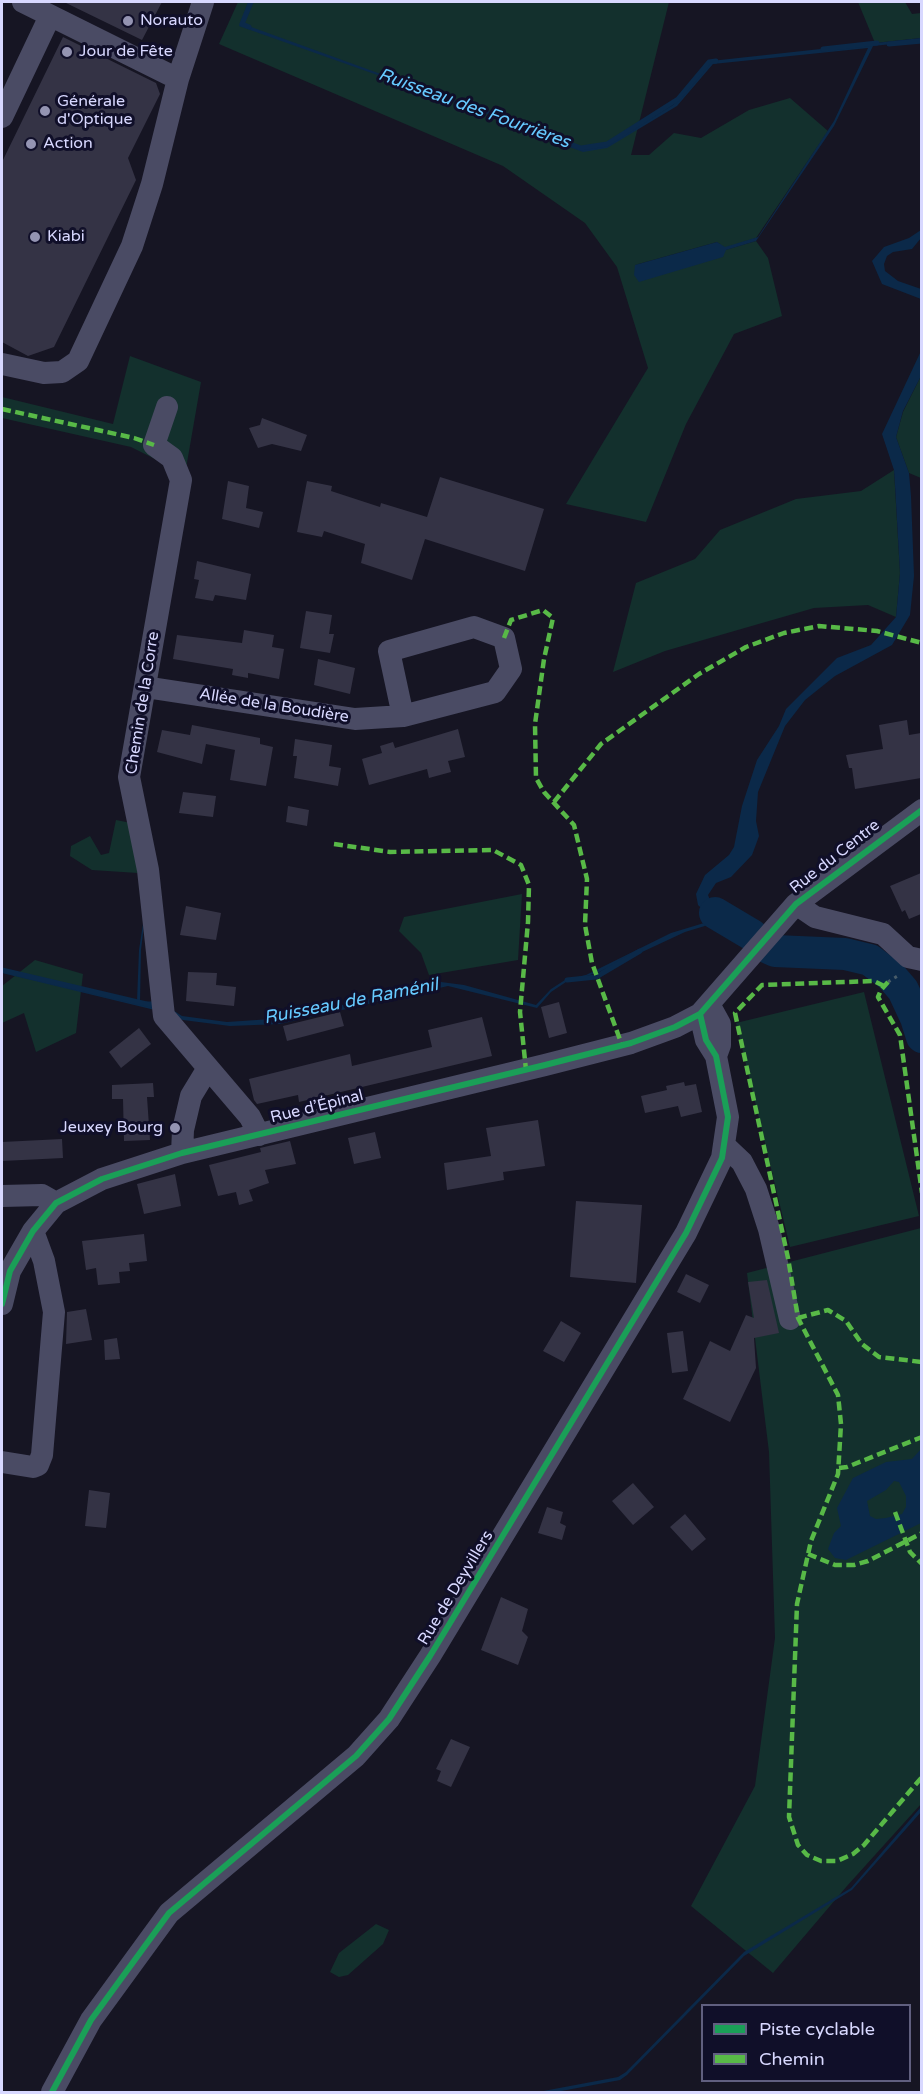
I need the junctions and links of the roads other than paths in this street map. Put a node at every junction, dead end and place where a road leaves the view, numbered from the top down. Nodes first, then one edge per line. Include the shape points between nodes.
1 (23, 2) edge
2 (203, 2) edge
3 (50, 16) junction
4 (178, 79) junction
5 (2, 117) edge
6 (2, 364) edge
7 (167, 407) dead end
8 (145, 687) junction
9 (403, 716) junction
10 (921, 810) edge
11 (796, 904) junction
12 (921, 960) edge
13 (704, 1009) junction
14 (208, 1068) junction
15 (259, 1135) junction
16 (724, 1145) junction
17 (183, 1154) junction
18 (2, 1196) edge
19 (56, 1203) junction
20 (33, 1231) junction
21 (2, 1304) edge
22 (790, 1319) dead end
23 (2, 1462) edge
24 (52, 2092) edge

1 - 3 street
2 - 4 street
3 - 4 street
3 - 5 street
4 - 6 street via 132,246 78,361 63,372 44,373
7 - 8 street, Chemin de la Corre via 154,445 172,458 181,480
8 - 9 street, Allée de la Boudière via 355,719
8 - 14 street, Chemin de la Corre via 129,777 148,870 162,1007
9 - 9 street, Allée de la Boudière via 495,692 512,669 504,638 474,627 388,651
10 - 11 street, Rue du Centre
11 - 12 street via 816,917 883,934 908,957
11 - 13 street, Rue du Centre
13 - 15 street, Rue d’Épinal via 675,1027 631,1043
13 - 16 street, Rue de Deyvillers via 720,1024 716,1056 728,1117
14 - 15 street, Chemin de la Corre via 250,1117
14 - 17 street via 190,1096
15 - 17 street, Rue d’Épinal
16 - 22 street via 742,1162 756,1189
16 - 24 street, Rue de Deyvillers via 722,1158 686,1233 389,1719 356,1756 169,1913 91,2020
17 - 19 street, Rue d’Épinal via 102,1179
18 - 19 street via 42,1195
19 - 20 street, Rue d’Épinal
20 - 21 street, Rue d’Épinal via 10,1271
20 - 23 street via 44,1261 54,1312 42,1455 33,1467

